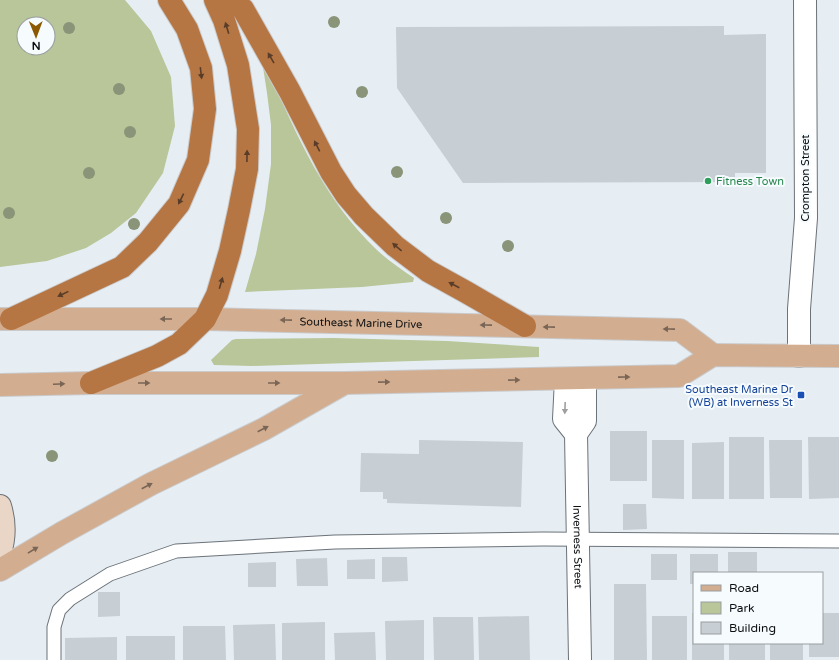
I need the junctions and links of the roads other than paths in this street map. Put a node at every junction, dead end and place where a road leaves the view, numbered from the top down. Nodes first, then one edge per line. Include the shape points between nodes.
1 (169, 0) edge
2 (215, 0) edge
3 (229, 0) edge
4 (805, 0) edge
5 (5, 319) edge
6 (206, 319) junction
7 (524, 326) junction
8 (714, 355) junction
9 (799, 356) junction
10 (839, 356) edge
11 (576, 378) junction
12 (91, 383) junction
13 (345, 383) junction
14 (0, 385) edge
15 (0, 506) edge
16 (578, 540) junction
17 (839, 541) edge
18 (0, 553) edge
19 (0, 570) edge
20 (54, 660) edge
21 (580, 660) edge

1 -> 5 highway via 188,29 201,68 205,109 198,160 179,204 148,242 122,267
6 -> 2 highway via 217,295 230,251 247,169 248,129 238,65
7 -> 3 highway via 428,271 395,246 364,216 330,172 290,92 243,9
4 - 9 street, Crompton Street via 806,218 799,309
6 -> 5 main road, Southeast Marine Drive
7 -> 6 main road, Southeast Marine Drive
6 - 12 highway via 179,344 157,356
8 -> 7 main road, Southeast Marine Drive via 680,330
8 - 9 main road
11 -> 8 main road via 679,376
9 - 10 main road
13 -> 11 main road
11 - 16 street, Inverness Street via 564,418 576,434
12 -> 13 main road
14 -> 12 main road
19 -> 13 main road via 151,484 264,429
15 - 18 main road via 4,518 4,541
16 - 17 lane
16 - 20 lane via 335,542 176,551 110,574 70,599 59,610 54,627
16 - 21 street, Inverness Street

